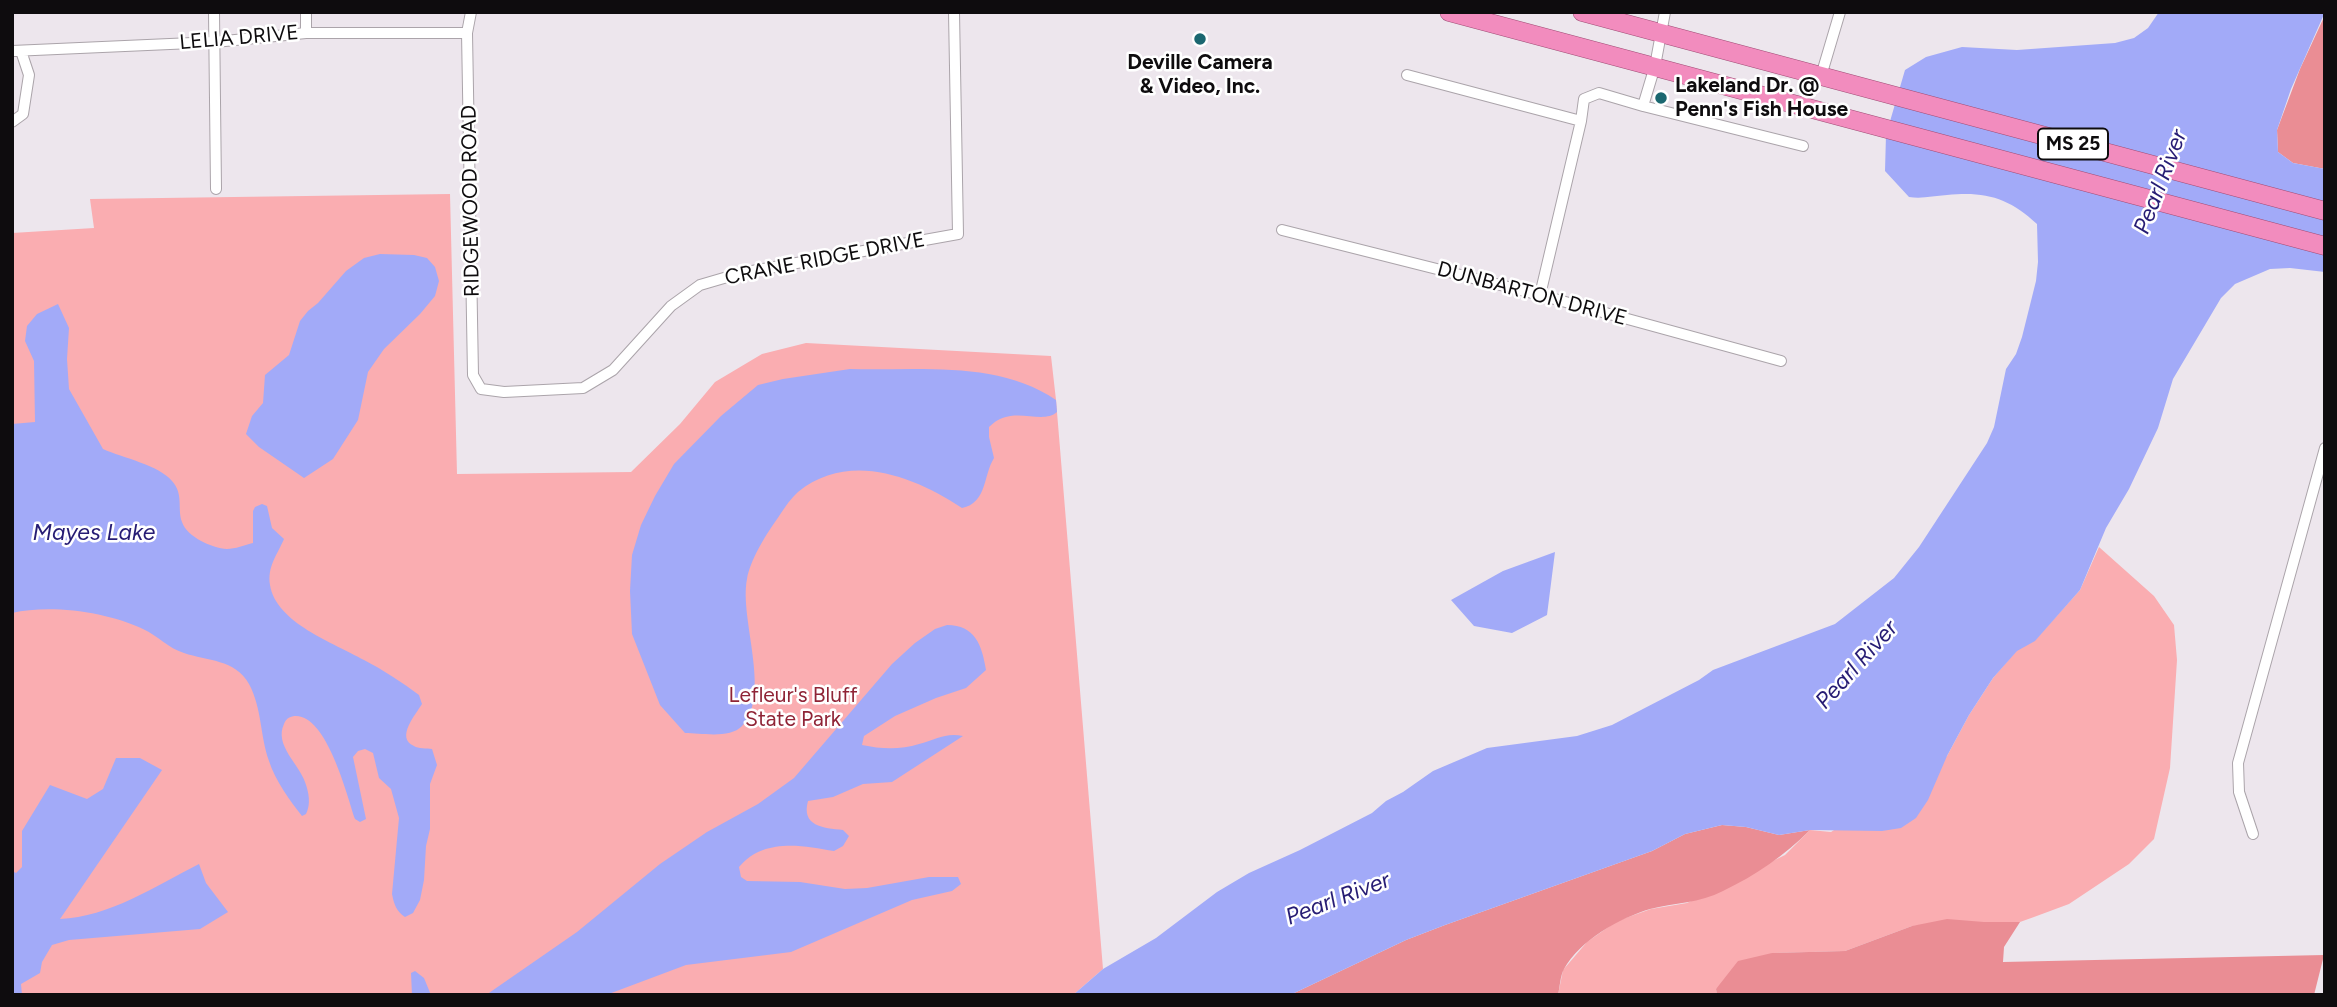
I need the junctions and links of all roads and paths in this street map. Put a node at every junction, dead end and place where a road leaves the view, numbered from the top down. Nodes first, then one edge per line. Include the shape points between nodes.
1 (214, 12) edge
2 (306, 12) edge
3 (471, 12) edge
4 (954, 12) edge
5 (1449, 12) edge
6 (1583, 12) edge
7 (1665, 12) edge
8 (1840, 12) edge
9 (306, 33) junction
10 (467, 33) junction
11 (1660, 34) junction
12 (215, 42) junction
13 (17, 51) edge
14 (1655, 66) junction
15 (1407, 75) dead end
16 (1821, 76) junction
17 (1643, 106) junction
18 (1581, 121) junction
19 (12, 122) edge
20 (1803, 146) dead end
21 (216, 189) dead end
22 (2325, 211) edge
23 (1282, 230) dead end
24 (2325, 246) edge
25 (1540, 295) junction
26 (1781, 361) dead end
27 (481, 389) joint
28 (2325, 448) edge
29 (2253, 834) dead end

1 - 12 street
2 - 9 street
3 - 10 street, RIDGEWOOD ROAD
4 - 27 street, CRANE RIDGE DRIVE via 958,234 740,273 700,285 671,306 613,370 583,388
5 - 14 highway, MS 25
6 - 11 highway, MS 25
7 - 11 street
8 - 16 street
9 - 10 street, LELIA DRIVE
9 - 12 street, LELIA DRIVE
10 - 27 street, RIDGEWOOD ROAD via 474,375
11 - 14 street
11 - 16 highway, MS 25
12 - 13 street, LELIA DRIVE
12 - 21 street
13 - 19 street via 29,75 23,114
14 - 17 street
14 - 24 highway, MS 25
15 - 18 street
16 - 22 highway, MS 25
17 - 18 street via 1599,93 1584,99
17 - 20 street
18 - 25 street
23 - 25 street, DUNBARTON DRIVE
25 - 26 street, DUNBARTON DRIVE
28 - 29 street via 2238,763 2239,792

